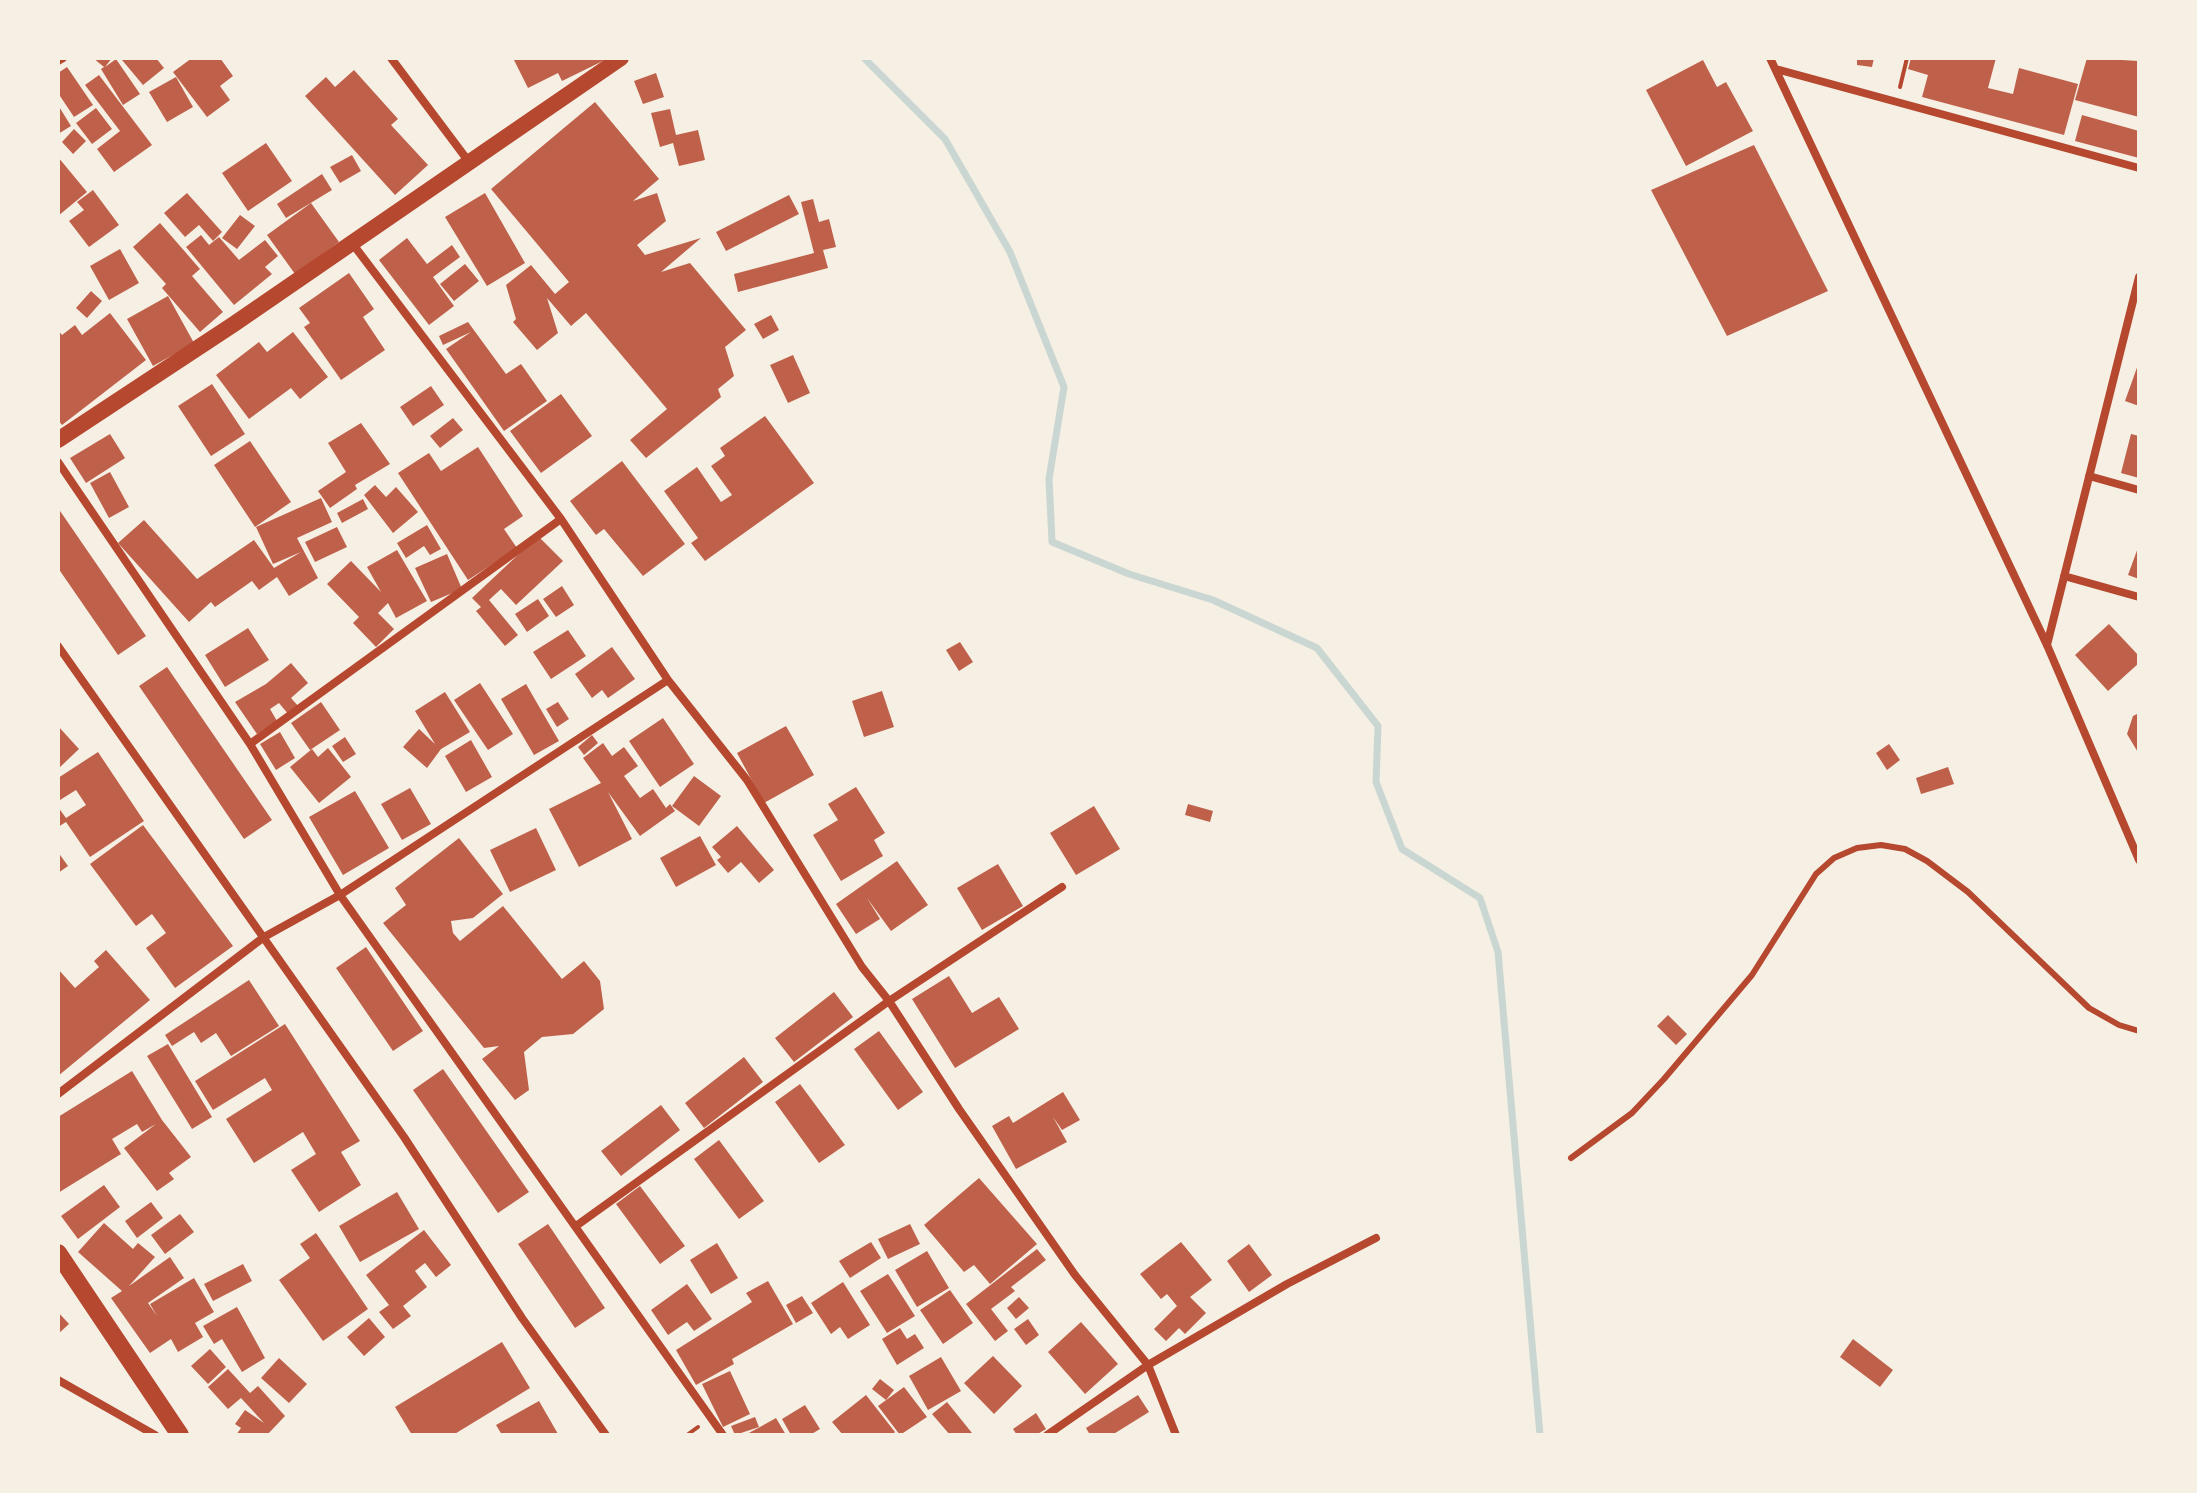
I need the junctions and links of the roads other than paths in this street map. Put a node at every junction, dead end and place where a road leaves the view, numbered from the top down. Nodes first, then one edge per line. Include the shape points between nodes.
1 (391, 58) edge
2 (621, 58) edge
3 (1770, 58) edge
4 (1776, 69) junction
5 (470, 163) junction
6 (2139, 168) edge
7 (352, 243) junction
8 (2139, 277) edge
9 (2127, 326) junction
10 (2139, 329) edge
11 (58, 440) edge
12 (58, 462) edge
13 (2089, 476) junction
14 (2139, 490) edge
15 (561, 519) junction
16 (2064, 576) junction
17 (2139, 597) edge
18 (2047, 645) junction
19 (58, 646) edge
20 (668, 680) junction
21 (250, 744) junction
22 (2139, 860) edge
23 (1062, 887) dead end
24 (340, 895) junction
25 (264, 937) junction
26 (889, 1001) junction
27 (2139, 1031) edge
28 (58, 1094) edge
29 (1571, 1158) dead end
30 (576, 1226) junction
31 (1376, 1238) dead end
32 (58, 1253) edge
33 (1148, 1365) junction
34 (58, 1381) edge
35 (153, 1434) edge
36 (180, 1435) edge
37 (606, 1435) edge
38 (723, 1435) edge
39 (1047, 1435) edge
40 (1176, 1435) edge

1 - 5 street
2 - 5 main road
3 - 4 street
4 - 6 street
4 - 18 street
5 - 7 main road
7 - 11 main road
7 - 15 street
8 - 9 street
9 - 10 street
9 - 13 street
12 - 21 street
13 - 14 street
13 - 16 street
15 - 20 street
15 - 21 street
16 - 17 street
16 - 18 street
18 - 22 street
19 - 25 street
20 - 24 street
20 - 26 street via 747,780 862,967
21 - 24 street
23 - 26 street
24 - 25 street
24 - 30 street
25 - 28 street
25 - 37 street
26 - 30 street
26 - 33 street via 1075,1275
27 - 29 lane via 2089,1008 1976,899 1927,861 1905,849 1857,848 1816,874 1752,975 1664,1079 1632,1113
30 - 38 street
31 - 33 street
32 - 36 main road
33 - 39 street
33 - 40 street
34 - 35 street

